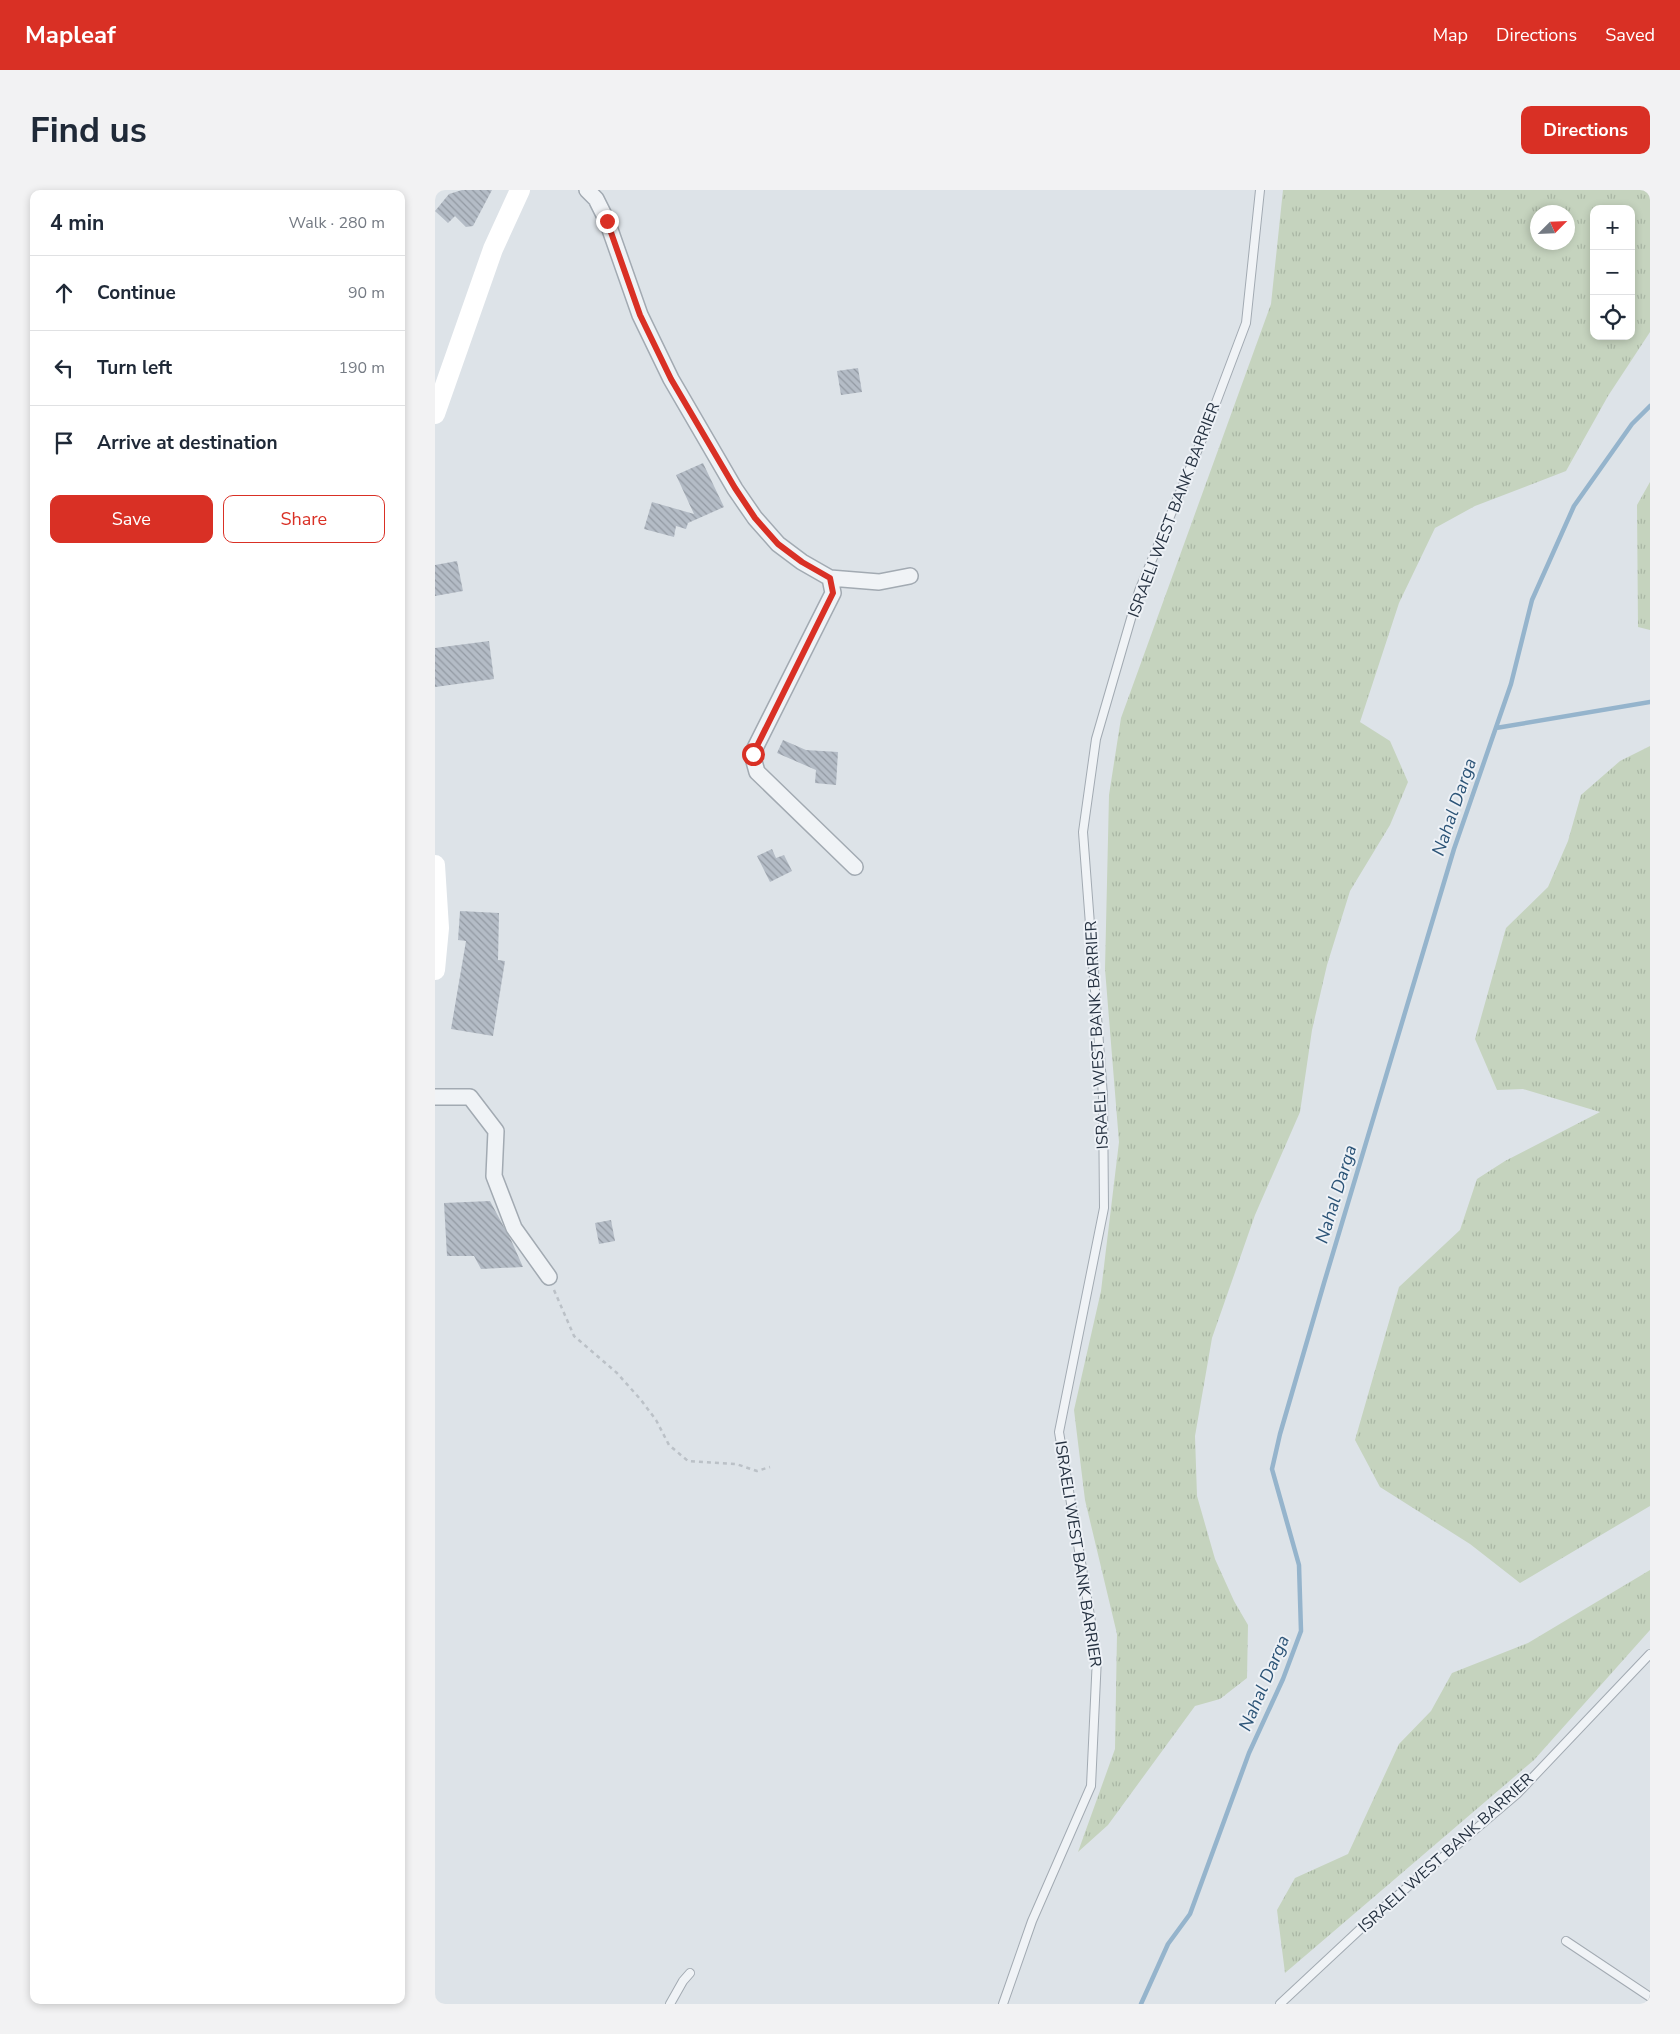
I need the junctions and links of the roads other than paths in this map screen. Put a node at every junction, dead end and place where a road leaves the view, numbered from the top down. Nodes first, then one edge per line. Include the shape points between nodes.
1 (520, 190) edge
2 (587, 190) edge
3 (1260, 190) edge
4 (435, 414) edge
5 (910, 576) dead end
6 (830, 578) junction
7 (435, 865) edge
8 (855, 867) dead end
9 (435, 970) edge
10 (435, 1097) edge
11 (549, 1277) road end
12 (1650, 1654) edge
13 (1566, 1941) dead end
14 (690, 1973) dead end
15 (1650, 1997) edge
16 (670, 2004) edge
17 (1003, 2004) edge
18 (1280, 2004) edge

1 - 4 street via 493,249
2 - 6 street via 596,199 607,221 640,315 671,379 735,488 778,544
3 - 17 lane, ISRAELI WEST BANK BARRIER via 1246,323 1139,591 1096,739 1083,832 1103,1096 1104,1208 1059,1432 1097,1657 1091,1786 1032,1921
5 - 6 street via 879,582
6 - 8 street via 833,593 753,754 757,772
7 - 9 street via 439,928
10 - 11 street via 470,1096 496,1130 494,1176 514,1228
12 - 18 lane, ISRAELI WEST BANK BARRIER via 1517,1794 1384,1907
13 - 15 lane
14 - 16 lane

